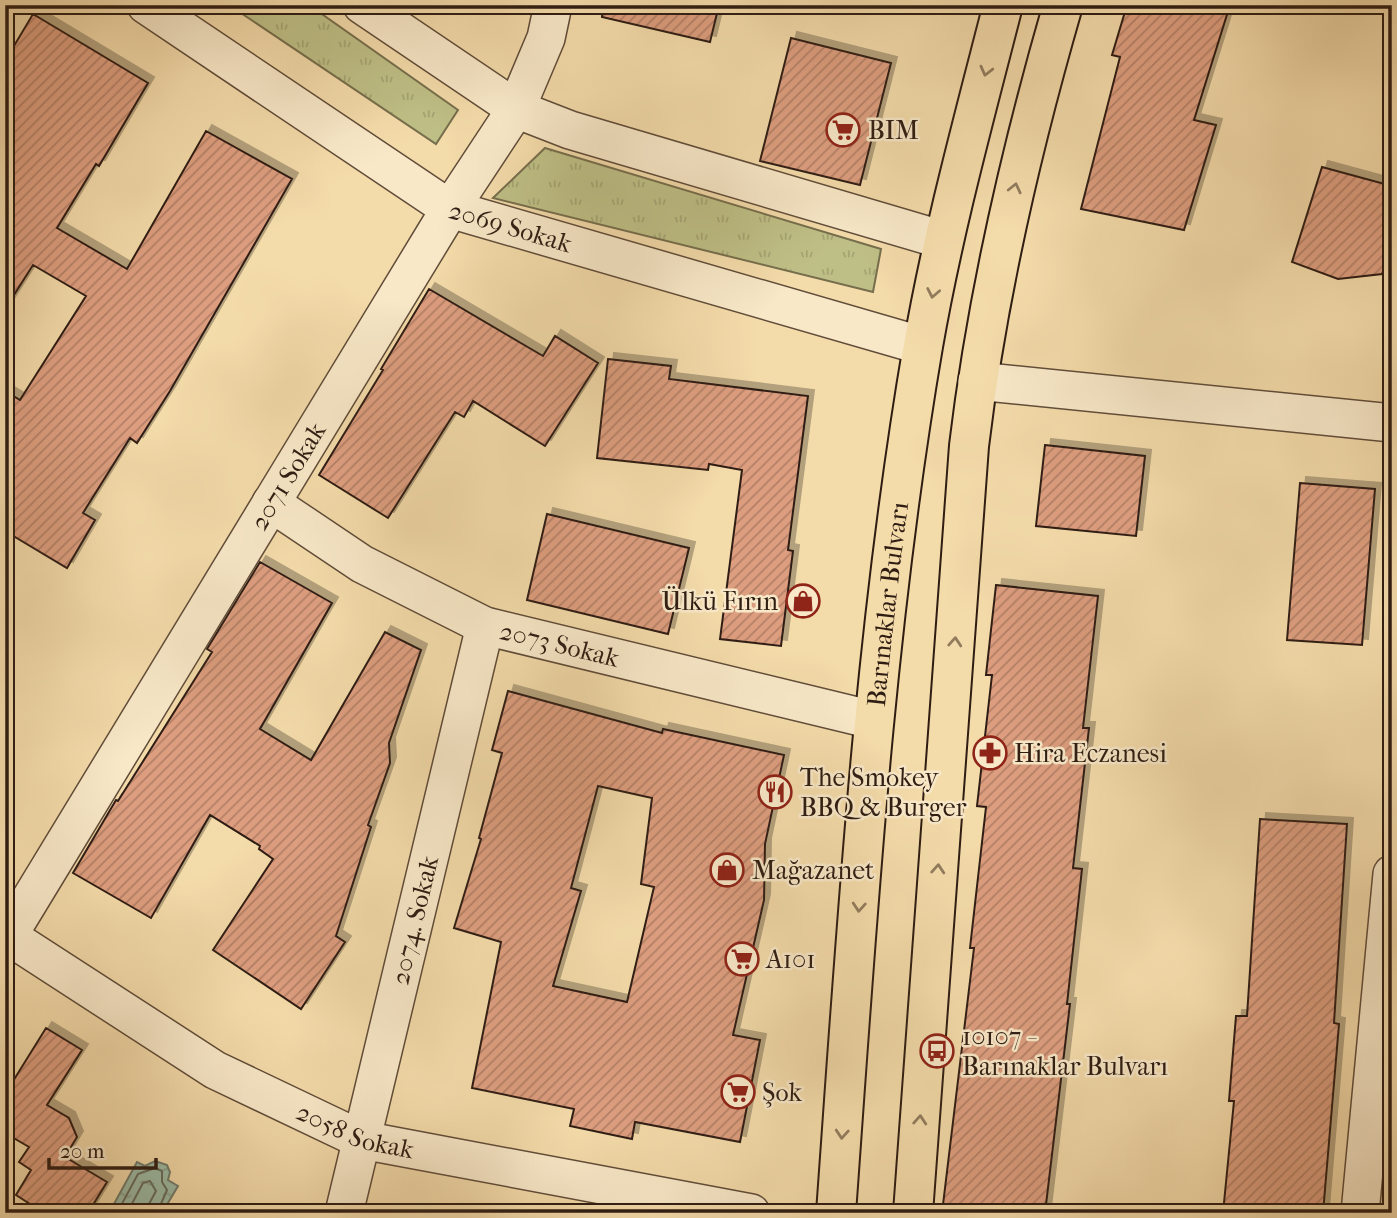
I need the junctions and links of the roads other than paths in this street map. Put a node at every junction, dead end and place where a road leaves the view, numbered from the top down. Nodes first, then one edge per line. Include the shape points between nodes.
1 (146, 5) edge
2 (362, 5) edge
3 (553, 5) edge
4 (1003, 5) edge
5 (1063, 5) edge
6 (516, 109) junction
7 (450, 209) junction
8 (943, 240) junction
9 (923, 346) junction
10 (977, 381) junction
11 (1392, 423) edge
12 (271, 503) junction
13 (485, 626) junction
14 (873, 720) junction
15 (1392, 874) edge
16 (6, 937) edge
17 (362, 1140) junction
18 (344, 1213) edge
19 (751, 1213) edge
20 (836, 1213) edge
21 (913, 1213) edge
22 (1360, 1213) edge

1 - 7 street, 2069 Sokak
2 - 6 street
3 - 6 street, 2071 Sokak via 546,38
4 -> 8 main road, Barınaklar Bulvarı
10 -> 5 main road via 999,254
6 - 7 street, 2071 Sokak
6 - 8 street via 570,130
7 - 9 street, 2069 Sokak
7 - 12 street, 2071 Sokak
8 -> 9 main road, Barınaklar Bulvarı
9 - 14 main road, Barınaklar Bulvarı
10 - 11 street
21 -> 10 main road
12 - 13 street, 2073 Sokak via 362,564
12 - 16 street, 2071 Sokak
13 - 14 street, 2073 Sokak
13 - 17 street, 2074. Sokak
14 -> 20 main road, Barınaklar Bulvarı
15 - 22 street
16 - 17 street, 2058 Sokak via 215,1070
17 - 18 street, 2074. Sokak
17 - 19 street, 2058 Sokak

